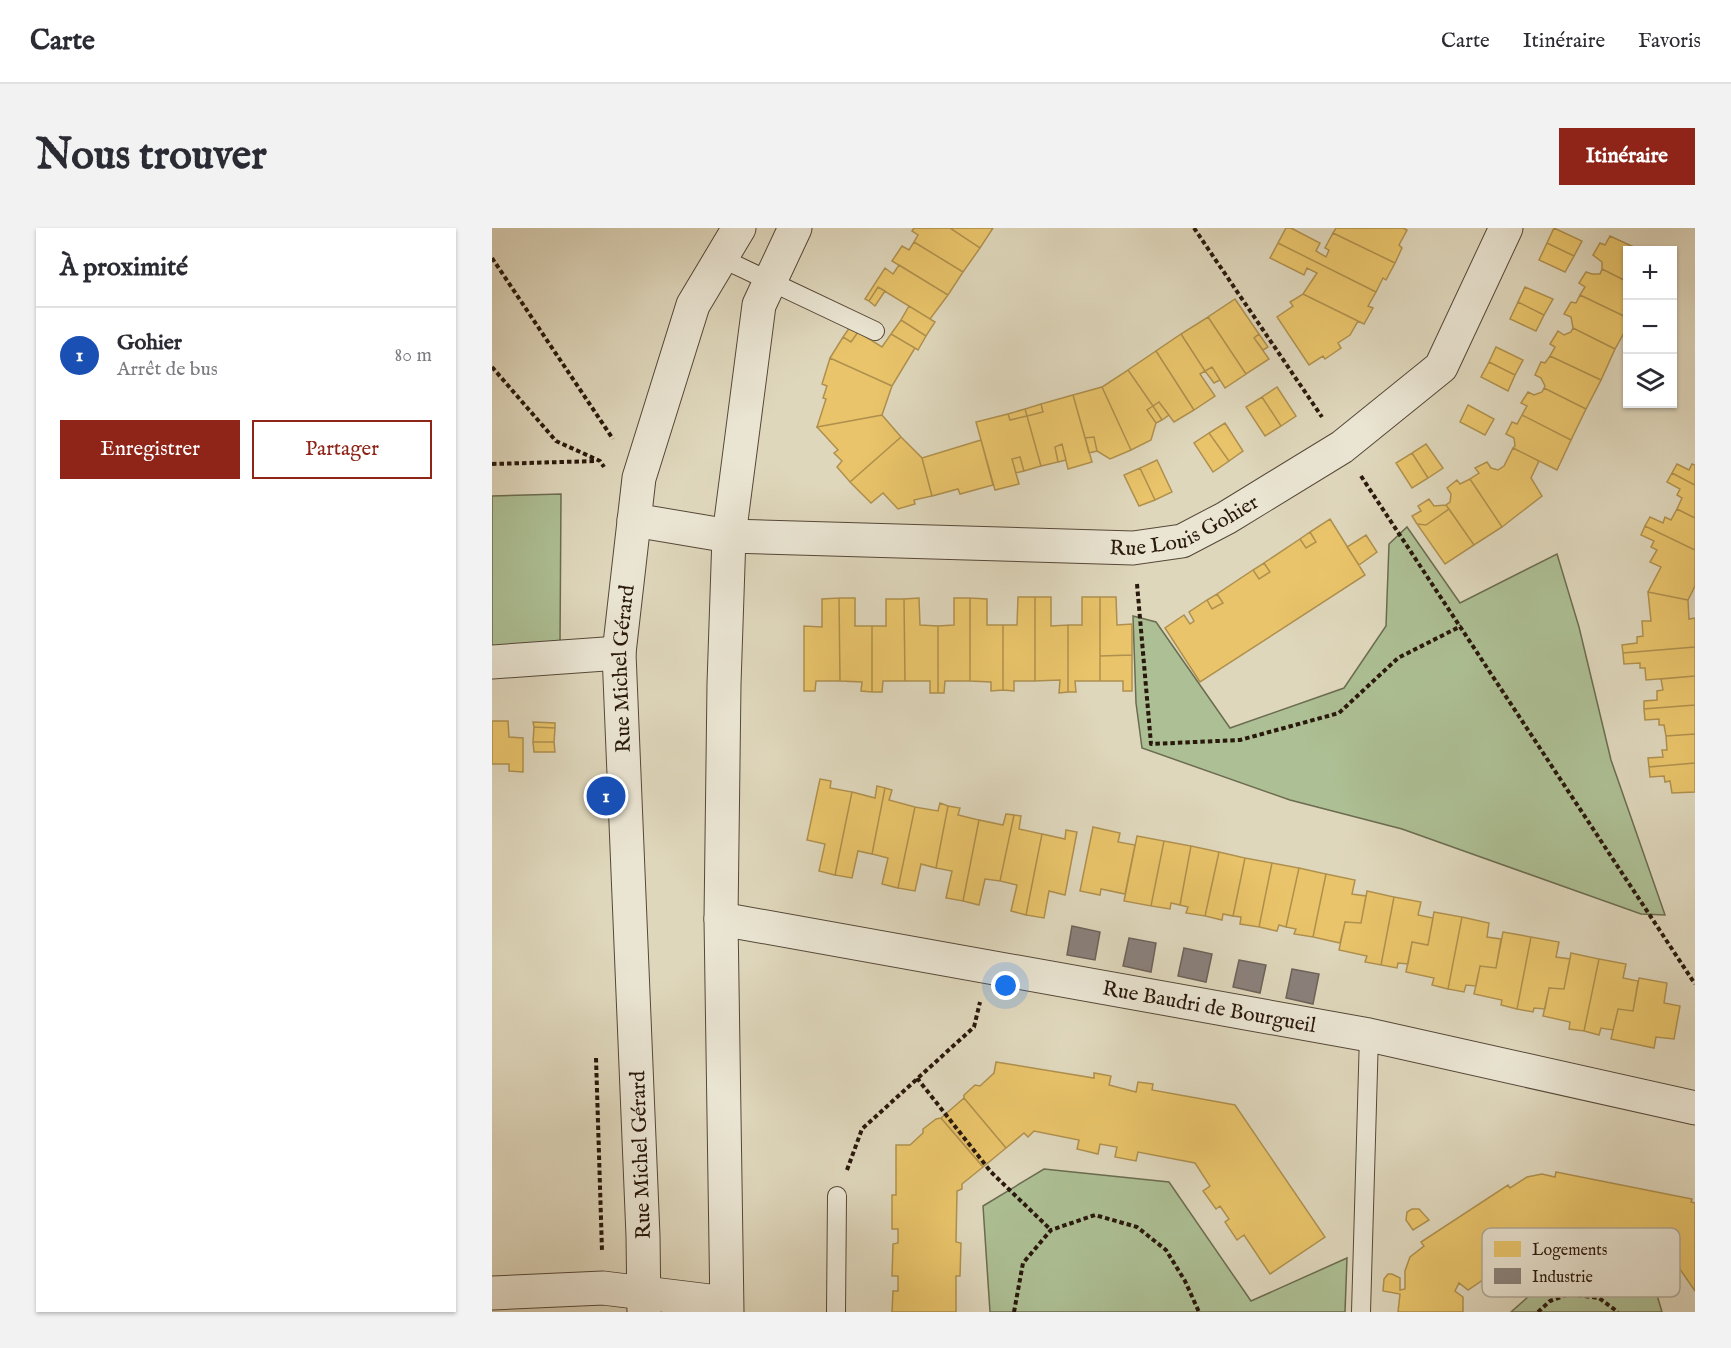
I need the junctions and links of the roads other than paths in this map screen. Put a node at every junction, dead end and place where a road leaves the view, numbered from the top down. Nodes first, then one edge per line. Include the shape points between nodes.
1 (739, 228) edge
2 (795, 228) edge
3 (1506, 228) edge
4 (721, 258) junction
5 (770, 282) junction
6 (875, 331) dead end
7 (634, 520) junction
8 (729, 536) junction
9 (619, 653) junction
10 (492, 662) edge
11 (721, 919) junction
12 (1368, 1035) junction
13 (1695, 1108) edge
14 (837, 1196) road end
15 (492, 1293) edge
16 (644, 1303) edge
17 (727, 1308) edge
18 (836, 1312) edge
19 (1361, 1312) edge

1 - 4 street, Rue Michel Gérard
2 - 5 street
3 - 8 street, Rue Louis Gohier via 1442,367 1342,447 1182,541 1133,548
4 - 5 lane
4 - 7 street, Rue Michel Gérard via 693,305 639,478
5 - 6 lane
5 - 8 street via 759,305
7 - 8 street, Rue Louis Gohier
7 - 9 street, Rue Michel Gérard
8 - 11 street
9 - 10 street
9 - 16 street, Rue Michel Gérard
11 - 12 street, Rue Baudri de Bourgueil
11 - 17 street
12 - 13 street, Rue Baudri de Bourgueil
12 - 19 lane
14 - 18 lane
15 - 16 street via 603,1288
16 - 17 street

